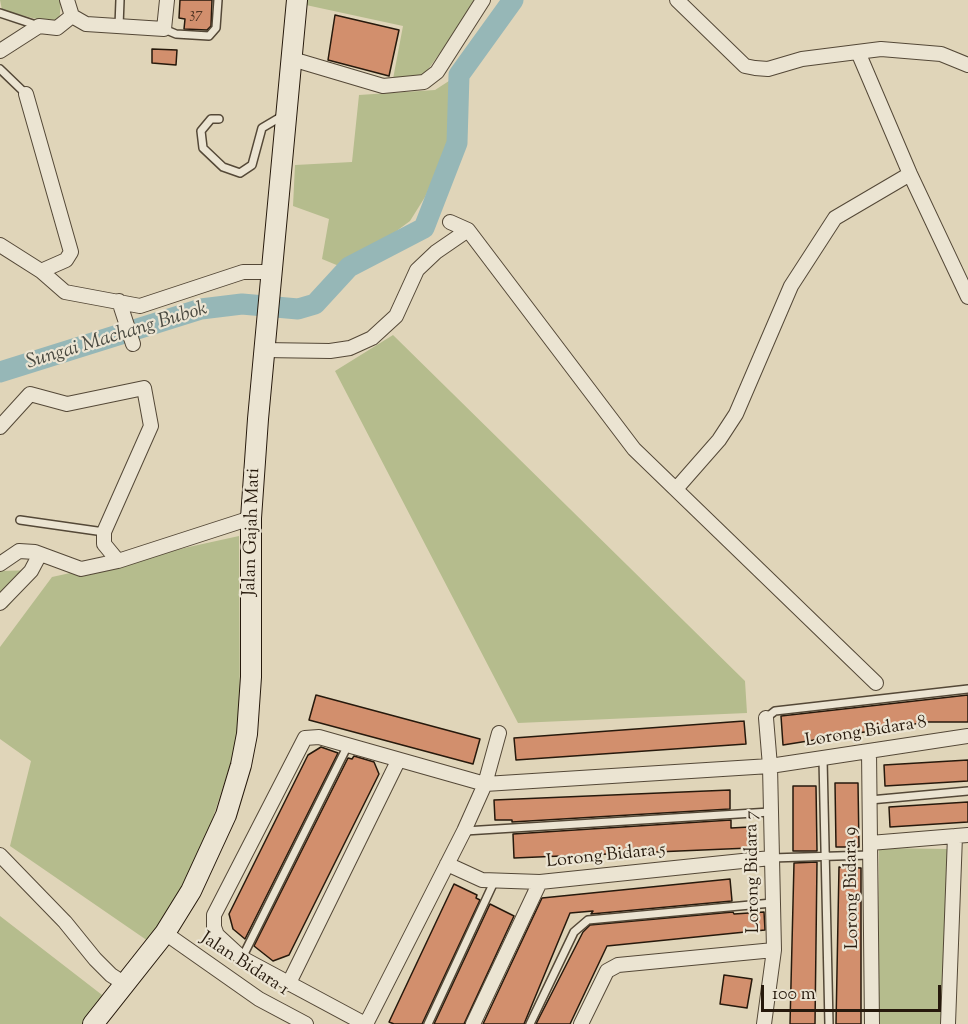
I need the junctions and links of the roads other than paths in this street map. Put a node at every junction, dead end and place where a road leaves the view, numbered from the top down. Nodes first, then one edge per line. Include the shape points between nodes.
1 (67, 0) edge
2 (120, 0) edge
3 (167, 0) edge
4 (218, 0) edge
5 (297, 0) edge
6 (483, 0) edge
7 (676, 0) edge
8 (0, 13) edge
9 (72, 16) junction
10 (39, 26) junction
11 (119, 26) junction
12 (164, 29) junction
13 (0, 51) edge
14 (858, 52) junction
15 (292, 59) junction
16 (967, 67) edge
17 (0, 69) edge
18 (26, 94) joint
19 (286, 114) junction
20 (219, 119) dead end
21 (910, 174) junction
22 (450, 222) dead end
23 (468, 230) junction
24 (0, 245) edge
25 (41, 271) junction
26 (269, 279) junction
27 (968, 297) edge
28 (119, 301) junction
29 (133, 344) dead end
30 (263, 350) junction
31 (0, 427) edge
32 (676, 489) junction
33 (251, 518) junction
34 (20, 520) dead end
35 (104, 532) junction
36 (40, 554) junction
37 (118, 561) junction
38 (0, 564) edge
39 (0, 603) edge
40 (876, 683) dead end
41 (968, 688) edge
42 (766, 718) joint
43 (499, 733) dead end
44 (968, 736) edge
45 (348, 745) junction
46 (869, 751) junction
47 (823, 759) junction
48 (398, 761) junction
49 (770, 766) junction
50 (485, 784) junction
51 (968, 791) edge
52 (870, 800) junction
53 (770, 812) junction
54 (464, 831) junction
55 (961, 836) edge
56 (870, 849) junction
57 (0, 855) edge
58 (826, 857) junction
59 (771, 858) junction
60 (447, 864) junction
61 (494, 882) junction
62 (540, 882) junction
63 (772, 903) junction
64 (165, 933) junction
65 (774, 950) junction
66 (242, 958) junction
67 (289, 983) junction
68 (125, 984) junction
69 (93, 1024) edge
70 (306, 1024) edge
71 (366, 1024) edge
72 (428, 1024) edge
73 (473, 1024) edge
74 (530, 1024) edge
75 (581, 1024) edge
76 (764, 1024) edge
77 (829, 1024) edge
78 (873, 1024) edge
79 (948, 1024) edge

1 - 9 street
2 - 11 lane
3 - 12 street
4 - 12 lane via 216,28 209,36 176,34
5 - 15 main road, Jalan Gajah Mati
6 - 15 street via 437,72 424,82 383,86
7 - 14 street via 745,66 768,69 802,59
8 - 10 lane
9 - 10 street via 57,28
9 - 11 street via 86,24
10 - 13 street
11 - 12 street
14 - 16 street via 881,49 941,54
14 - 21 street
15 - 19 main road, Jalan Gajah Mati
17 - 18 lane
18 - 25 street via 71,252 66,260
19 - 20 lane via 262,128 252,165 240,173 223,167 203,148 201,131 211,120
19 - 26 main road, Jalan Gajah Mati
21 - 27 street
21 - 32 street via 835,218 791,286 736,414
22 - 23 street
23 - 30 street via 417,270 396,316 372,338 350,348 330,351
23 - 32 street via 634,449
24 - 25 street
25 - 28 street via 65,292
26 - 28 street via 243,272 140,306
26 - 30 main road, Jalan Gajah Mati
28 - 29 street
30 - 33 main road, Jalan Gajah Mati
31 - 35 street via 30,394 67,404 144,388 151,426
32 - 40 street
33 - 37 street
33 - 64 main road, Jalan Gajah Mati via 251,677 241,765 210,855
34 - 35 lane
35 - 37 street via 104,544
36 - 37 street via 81,569
36 - 38 street via 19,552
36 - 39 street via 31,571
41 - 42 lane via 775,711
42 - 49 street, Lorong Bidara 7
43 - 50 street
44 - 46 street, Lorong Bidara 8
45 - 48 street, Lorong Bidara 8
45 - 66 lane
45 - 66 street, Lorong Bidara 8 via 319,737 305,738 214,915 217,935
46 - 47 street, Lorong Bidara 8
46 - 52 street, Lorong Bidara 9
47 - 49 street, Lorong Bidara 8
47 - 58 lane
48 - 50 street, Lorong Bidara 8
48 - 67 street
49 - 50 street, Lorong Bidara 8
49 - 53 street, Lorong Bidara 7
50 - 54 street
51 - 52 lane
52 - 56 street, Lorong Bidara 9
53 - 54 lane
53 - 59 street, Lorong Bidara 7
54 - 60 street
55 - 56 street
55 - 79 street
56 - 58 lane
56 - 78 street, Lorong Bidara 9
57 - 68 street via 95,959
58 - 59 lane
58 - 77 lane
59 - 62 street, Lorong Bidara 5
59 - 63 street, Lorong Bidara 7
60 - 61 street, Lorong Bidara 5
60 - 71 street
61 - 62 street, Lorong Bidara 5
61 - 72 lane
62 - 73 street
63 - 65 street, Lorong Bidara 7
63 - 74 lane via 588,920 574,932
64 - 68 main road, Jalan Gajah Mati
64 - 70 street, Jalan Bidara 1 via 259,999
65 - 75 street via 618,965 607,971
65 - 76 street, Lorong Bidara 7
66 - 67 street
67 - 71 street
68 - 69 main road, Jalan Gajah Mati

